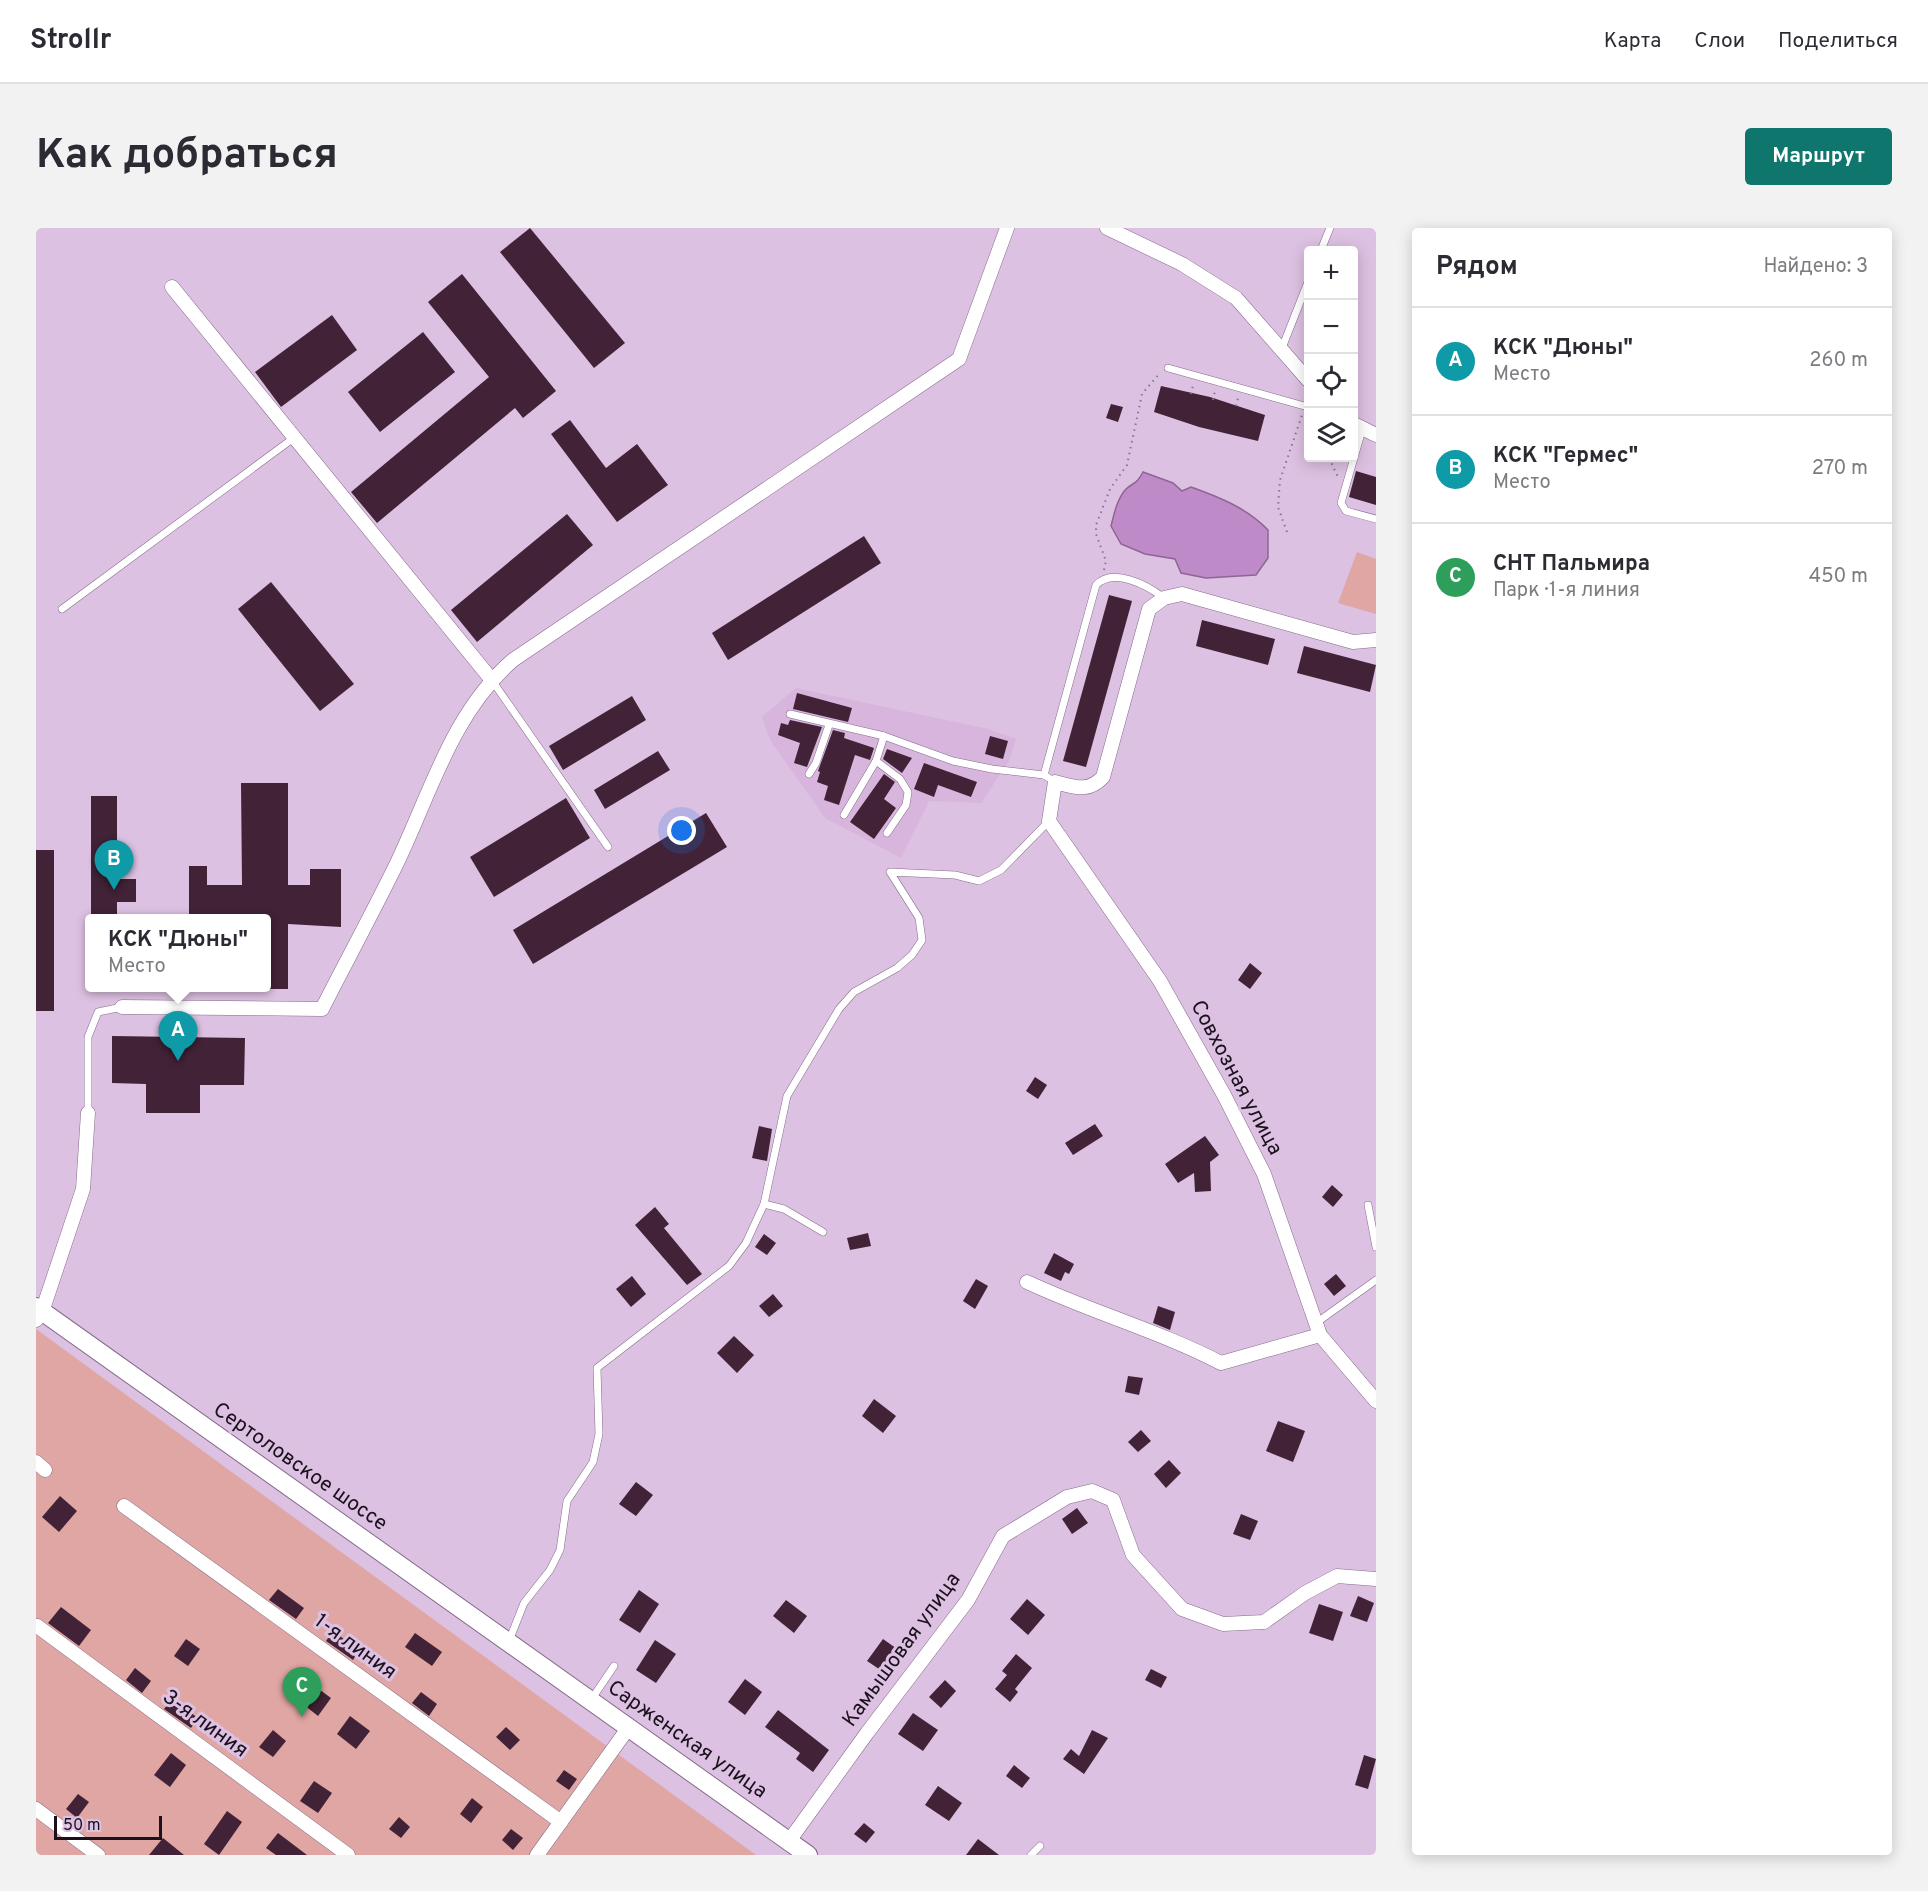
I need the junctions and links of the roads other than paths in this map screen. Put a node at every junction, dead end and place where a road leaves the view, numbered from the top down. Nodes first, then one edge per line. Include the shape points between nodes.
1 (1007, 228) edge
2 (1107, 228) edge
3 (1330, 228) edge
4 (1323, 246) edge
5 (172, 287) dead end
6 (1304, 292) edge
7 (1282, 348) junction
8 (1168, 368) road end
9 (1304, 375) edge
10 (1304, 405) edge
11 (1358, 427) edge
12 (1376, 435) edge
13 (294, 437) junction
14 (1351, 462) edge
15 (1376, 519) edge
16 (1164, 598) junction
17 (62, 609) dead end
18 (1376, 640) edge
19 (491, 679) junction
20 (790, 714) dead end
21 (829, 725) junction
22 (884, 736) junction
23 (876, 761) junction
24 (809, 774) dead end
25 (1049, 778) junction
26 (844, 815) dead end
27 (1049, 821) junction
28 (886, 833) dead end
29 (608, 847) dead end
30 (122, 1007) joint
31 (88, 1113) joint
32 (764, 1204) junction
33 (1368, 1205) dead end
34 (823, 1232) dead end
35 (1376, 1248) edge
36 (1376, 1280) edge
37 (1027, 1282) dead end
38 (38, 1313) edge
39 (1318, 1329) junction
40 (1376, 1401) edge
41 (124, 1506) dead end
42 (1376, 1579) edge
43 (37, 1626) edge
44 (509, 1641) junction
45 (539, 1662) joint
46 (614, 1666) dead end
47 (591, 1700) junction
48 (629, 1727) junction
49 (36, 1809) edge
50 (561, 1822) junction
51 (789, 1841) junction
52 (1040, 1846) dead end
53 (98, 1855) edge
54 (348, 1855) edge
55 (537, 1855) edge
56 (808, 1855) edge
57 (1031, 1855) edge

1 - 19 street via 959,359 513,660
2 - 7 street via 1182,264 1236,298
3 - 4 lane
5 - 13 street
6 - 7 lane
7 - 9 street
8 - 10 lane
11 - 12 street
13 - 17 lane
13 - 19 street
14 - 15 lane via 1341,502 1346,511
16 - 18 street via 1182,594 1353,642
16 - 25 street via 1149,609 1103,777 1095,786 1081,789
16 - 25 lane via 1149,587 1111,576 1096,585
19 - 29 lane
19 - 30 street via 460,723 397,864 322,1009
20 - 21 lane
21 - 22 lane
21 - 24 lane
22 - 23 lane
22 - 25 lane via 953,761
23 - 26 lane
23 - 28 lane via 900,779 908,792 906,805
25 - 27 street
27 - 32 lane via 1001,870 979,881 955,875 890,872 919,918 922,940 897,968 854,992 839,1009 787,1096
27 - 39 street, Совхозная улица via 1160,981 1224,1095 1263,1174
30 - 31 lane via 98,1012 88,1037
31 - 38 street via 83,1189
32 - 34 lane via 784,1209
32 - 44 lane via 746,1243 729,1266 597,1368 599,1434 593,1462 567,1501 560,1550 524,1603
33 - 35 lane
36 - 39 lane
37 - 39 street via 1221,1363
38 - 44 main road, Сертоловское шоссе
39 - 40 street, Совхозная улица
41 - 50 street, 1-я линия
42 - 51 street, Камышовая улица via 1337,1576 1264,1622 1223,1624 1182,1609 1133,1555 1113,1500 1092,1491 1067,1497 1003,1536 968,1600
43 - 54 street, 3-я линия
44 - 45 main road, Сертоловское шоссе
45 - 47 main road, Сарженская улица
46 - 47 lane
47 - 48 main road, Сарженская улица
48 - 50 street
48 - 51 main road, Сарженская улица
49 - 53 street
50 - 55 street
51 - 56 main road, Сарженская улица
52 - 57 lane

